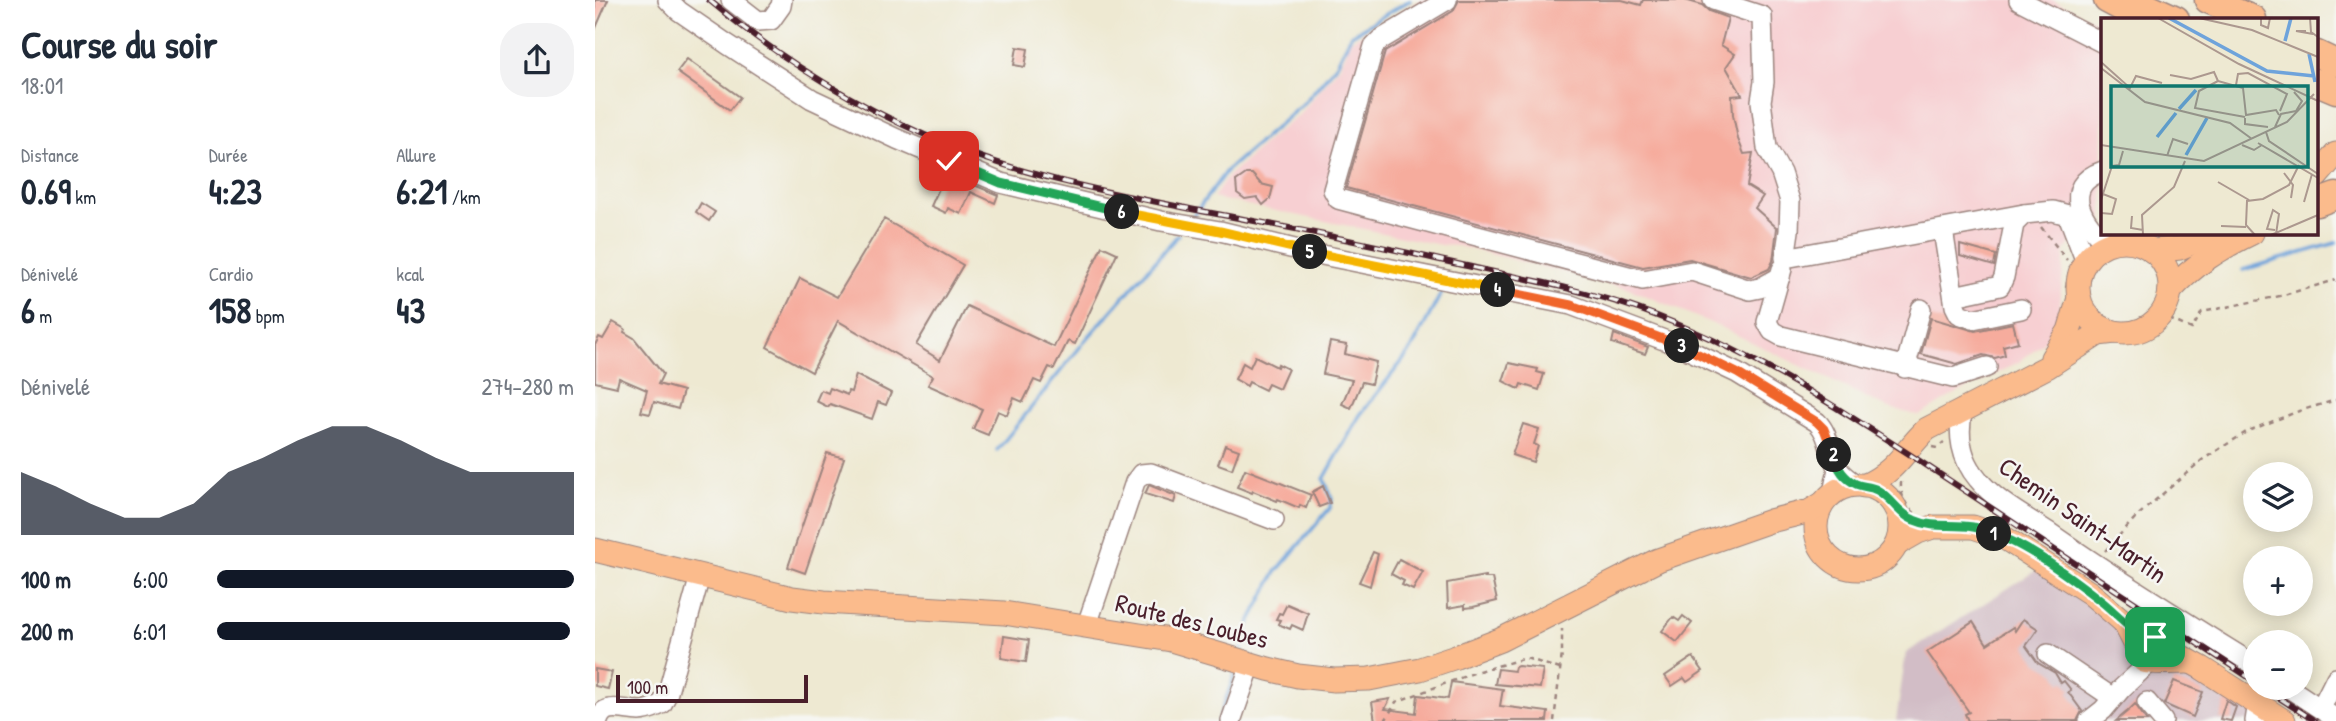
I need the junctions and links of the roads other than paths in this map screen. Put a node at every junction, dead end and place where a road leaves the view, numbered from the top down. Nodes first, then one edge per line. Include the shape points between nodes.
1 (669, 0) edge
2 (731, 0) edge
3 (782, 0) edge
4 (1447, 0) edge
5 (1713, 0) edge
6 (2019, 0) edge
7 (2107, 0) edge
8 (2134, 0) edge
9 (2193, 0) edge
10 (2208, 0) edge
11 (2141, 18) edge
12 (2174, 18) edge
13 (2235, 18) edge
14 (2251, 18) edge
15 (2101, 42) edge
16 (2319, 48) edge
17 (2319, 55) edge
18 (2336, 55) edge
19 (2336, 63) edge
20 (2319, 83) edge
21 (2336, 90) edge
22 (2336, 154) edge
23 (2101, 172) edge
24 (2319, 174) edge
25 (2336, 174) edge
26 (2319, 189) edge
27 (2336, 196) edge
28 (2319, 203) edge
29 (2030, 214) junction
30 (1943, 230) junction
31 (2213, 234) edge
32 (2250, 234) edge
33 (2108, 244) junction
34 (2152, 251) junction
35 (2086, 262) junction
36 (1783, 268) junction
37 (2170, 292) junction
38 (1954, 296) junction
39 (2073, 297) junction
40 (1921, 309) dead end
41 (2021, 309) dead end
42 (2115, 332) junction
43 (1987, 367) dead end
44 (2047, 367) junction
45 (1905, 368) junction
46 (1961, 420) junction
47 (1838, 469) junction
48 (1898, 473) junction
49 (1861, 485) junction
50 (1827, 499) junction
51 (1895, 507) junction
52 (1274, 520) dead end
53 (1925, 524) junction
54 (1751, 527) junction
55 (1817, 539) junction
56 (1896, 544) junction
57 (595, 550) edge
58 (700, 576) junction
59 (1087, 625) junction
60 (2150, 651) junction
61 (2047, 654) dead end
62 (2243, 659) edge
63 (1251, 664) junction
64 (2336, 678) edge
65 (2117, 694) junction
66 (2308, 700) edge
67 (2147, 702) dead end
68 (2256, 712) edge
69 (2328, 713) edge
70 (598, 721) edge
71 (1231, 721) edge
72 (2089, 721) edge
73 (2163, 721) edge
74 (2284, 721) edge

1 - 47 street via 812,99 1001,183 1161,221 1571,305 1645,331 1737,373 1817,422 1829,438
2 - 3 street via 758,21 771,20
4 - 36 street via 1374,46 1333,190 1338,199 1643,279 1692,271 1750,290 1760,288
5 - 36 street via 1762,16 1767,148 1790,201
6 - 15 street
7 - 11 highway
8 - 12 highway
9 - 13 highway
10 - 14 highway
16 - 18 highway
17 - 19 highway
20 - 21 highway
22 - 24 main road
23 - 33 street via 2084,183 2078,194 2079,207 2093,233
25 - 26 main road
27 - 28 highway
29 - 30 street
29 - 35 street via 2053,211 2068,215
29 - 38 street via 2014,224 2000,286
30 - 36 street
30 - 38 street
31 - 34 main road via 2180,248
32 - 37 main road via 2217,250
33 - 34 main road via 2131,242
33 - 35 main road
34 - 37 main road via 2166,268
35 - 39 main road
36 - 45 street via 1767,322 1772,331
37 - 42 main road via 2167,304 2151,324 2127,333
38 - 41 street via 1959,314 1973,319
39 - 42 main road via 2092,320
39 - 44 main road via 2069,331
40 - 45 street
42 - 44 main road via 2098,334
43 - 45 street via 1959,378
44 - 46 main road
46 - 48 main road via 1927,429 1913,442
46 - 62 street, Chemin Saint-Martin via 1963,452 1978,480 2093,563
47 - 49 street
47 - 50 street
48 - 49 main road
48 - 51 main road via 1892,489
49 - 50 main road via 1840,489
49 - 51 main road via 1881,492
50 - 54 main road, Route des Loubes via 1801,514
50 - 55 main road via 1816,519
51 - 53 main road
51 - 56 main road via 1900,527
52 - 59 street via 1151,473 1141,474
53 - 56 main road
53 - 60 main road via 1973,527 2003,537 2090,593
54 - 55 main road, Route des Loubes via 1787,526
54 - 63 main road, Route des Loubes via 1658,560 1500,640 1396,675 1334,680
55 - 56 main road via 1829,558 1861,570 1882,562
57 - 58 main road, Route des Loubes
58 - 59 main road, Route des Loubes via 824,602 1004,613
58 - 70 street via 662,704 641,711 608,708
59 - 63 main road, Route des Loubes via 1171,640
60 - 65 street
60 - 68 main road via 2191,662
61 - 65 street
63 - 71 street
64 - 69 street
65 - 72 street
66 - 69 street
67 - 73 street
68 - 74 main road

